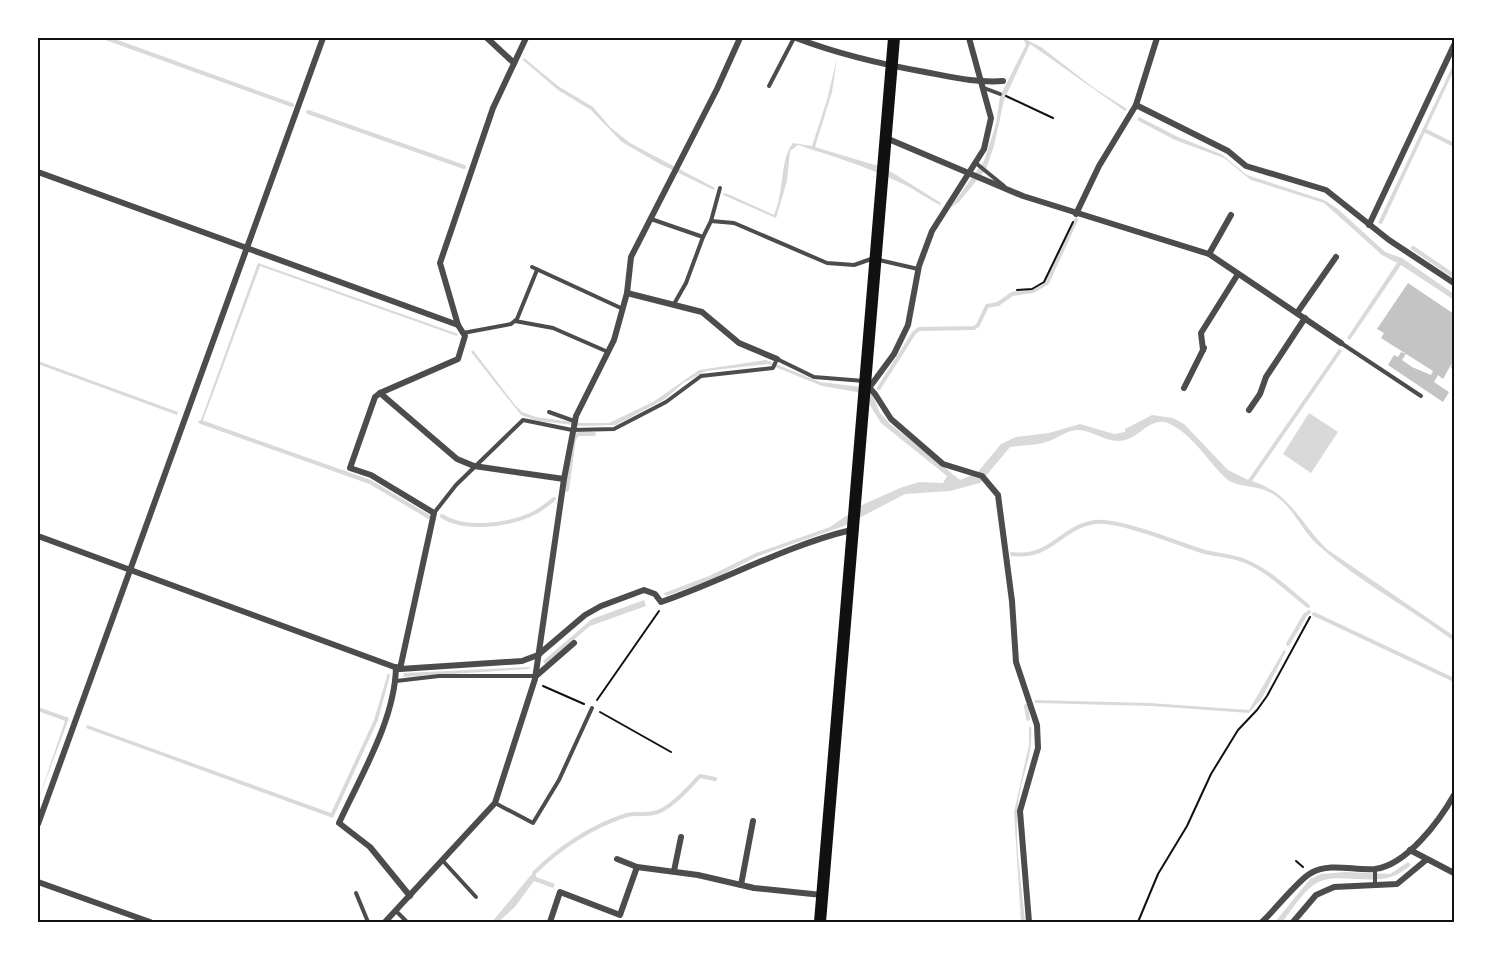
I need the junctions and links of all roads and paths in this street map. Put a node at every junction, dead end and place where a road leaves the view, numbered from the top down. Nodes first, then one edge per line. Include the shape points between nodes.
1 (323, 38) edge
2 (487, 38) edge
3 (526, 38) edge
4 (740, 38) edge
5 (795, 38) edge
6 (894, 38) edge
7 (969, 38) edge
8 (1157, 38) edge
9 (1455, 45) edge
10 (514, 63) junction
11 (891, 66) junction
12 (1003, 81) dead end
13 (981, 85) junction
14 (769, 86) dead end
15 (1000, 94) dead end
16 (1008, 97) dead end
17 (1136, 105) junction
18 (1053, 117) dead end
19 (886, 138) junction
20 (978, 166) junction
21 (38, 172) edge
22 (975, 176) junction
23 (720, 188) dead end
24 (1011, 191) junction
25 (1076, 214) junction
26 (1232, 215) dead end
27 (650, 219) junction
28 (711, 221) junction
29 (1369, 225) junction
30 (704, 237) junction
31 (247, 249) junction
32 (1209, 254) junction
33 (1336, 257) dead end
34 (875, 258) junction
35 (532, 267) dead end
36 (537, 270) junction
37 (919, 270) junction
38 (1238, 274) junction
39 (1455, 283) edge
40 (1017, 290) dead end
41 (627, 293) junction
42 (674, 304) junction
43 (623, 309) junction
44 (1297, 313) junction
45 (1305, 318) junction
46 (515, 321) junction
47 (458, 325) junction
48 (463, 333) junction
49 (1341, 343) joint
50 (608, 352) junction
51 (777, 360) junction
52 (864, 388) junction
53 (1184, 388) dead end
54 (380, 393) junction
55 (1421, 396) dead end
56 (1249, 410) dead end
57 (549, 412) dead end
58 (575, 421) junction
59 (572, 430) junction
60 (474, 466) junction
61 (564, 479) junction
62 (434, 513) junction
63 (851, 527) junction
64 (38, 536) edge
65 (130, 571) junction
66 (661, 602) junction
67 (1310, 617) dead end
68 (574, 643) dead end
69 (538, 655) junction
70 (398, 668) junction
71 (535, 679) junction
72 (396, 681) junction
73 (592, 708) junction
74 (671, 752) dead end
75 (1455, 795) edge
76 (495, 803) junction
77 (753, 821) dead end
78 (38, 824) edge
79 (681, 837) dead end
80 (1410, 850) junction
81 (617, 859) dead end
82 (443, 861) junction
83 (1426, 861) junction
84 (637, 867) junction
85 (1375, 869) junction
86 (674, 872) junction
87 (1455, 873) edge
88 (38, 882) edge
89 (741, 885) junction
90 (1375, 886) junction
91 (356, 893) dead end
92 (822, 895) junction
93 (410, 896) junction
94 (476, 897) dead end
95 (396, 911) junction
96 (150, 922) edge
97 (368, 922) edge
98 (385, 922) edge
99 (407, 922) edge
100 (550, 922) edge
101 (820, 922) edge
102 (1029, 922) edge
103 (1138, 922) edge
104 (1263, 922) edge
105 (1293, 922) edge

1 - 31 street
2 - 10 street
3 - 10 street
4 - 27 street
5 - 11 street via 842,55
5 - 14 lane
6 - 11 main road
7 - 13 street
8 - 17 street
9 - 29 street
10 - 47 street via 493,108 440,263
11 - 13 street
11 - 19 main road
12 - 13 street
13 - 15 lane
13 - 20 street via 991,118
16 - 18 path
17 - 25 street
17 - 29 street via 1228,151 1246,166 1326,190
19 - 22 street
19 - 34 main road
20 - 22 street
20 - 24 lane
21 - 31 street
22 - 24 street
22 - 37 street via 949,202 932,231
23 - 28 lane
24 - 25 street
25 - 32 street
25 - 40 path via 1044,282 1032,289
26 - 32 street
27 - 30 lane
27 - 41 street via 631,257
28 - 30 lane
28 - 34 lane via 734,223 827,263 855,265
29 - 39 street
30 - 42 lane
31 - 47 street
31 - 65 street
32 - 38 street
33 - 44 street
34 - 37 lane
34 - 52 main road
35 - 36 lane
36 - 43 lane
36 - 46 lane
37 - 52 street via 908,325 894,354
38 - 44 street
38 - 53 street via 1201,333 1204,348
41 - 42 street
41 - 43 street
42 - 51 street via 702,312 739,343
43 - 50 street
44 - 45 street
45 - 49 street
45 - 56 street via 1266,376
46 - 48 lane via 504,327
46 - 50 lane via 553,328
47 - 48 street
48 - 54 street via 458,359
49 - 55 lane
50 - 58 street
51 - 52 lane via 814,377
51 - 59 lane via 773,368 701,376 666,402 614,429
52 - 63 main road
52 - 102 street via 875,394 891,419 943,464 986,479 998,495 1016,662 1037,725 1038,748 1020,811
54 - 60 street via 436,444
54 - 62 street via 375,397 350,468 371,475
57 - 58 lane
58 - 59 street
59 - 60 lane via 522,420
59 - 61 street
60 - 61 street
60 - 62 lane
61 - 69 street
62 - 70 street
63 - 66 street via 762,558 708,586
63 - 92 main road
64 - 65 street
65 - 70 street
65 - 78 street
66 - 69 street via 655,594 644,590 601,606
66 - 73 path
67 - 103 path via 1267,696 1238,730 1211,774 1191,819 1158,874
68 - 71 street
69 - 70 street via 522,661
69 - 71 street
70 - 72 street
71 - 72 lane via 439,676
71 - 73 path
71 - 76 street
72 - 93 street via 387,720 339,823 370,847
73 - 74 path
73 - 76 lane via 559,780 532,823
75 - 80 street via 1440,819
76 - 82 street
77 - 89 street
79 - 86 street
80 - 83 street
80 - 85 street
81 - 84 street
82 - 93 street
82 - 94 lane
83 - 87 street
83 - 90 street via 1397,885
84 - 86 street
84 - 100 street via 620,915 560,892
85 - 90 lane
85 - 104 street via 1331,867 1310,873
86 - 89 street
88 - 96 street
89 - 92 street
90 - 105 street via 1334,887 1316,895
91 - 97 lane
92 - 101 main road
93 - 95 street
95 - 98 street
95 - 99 lane

